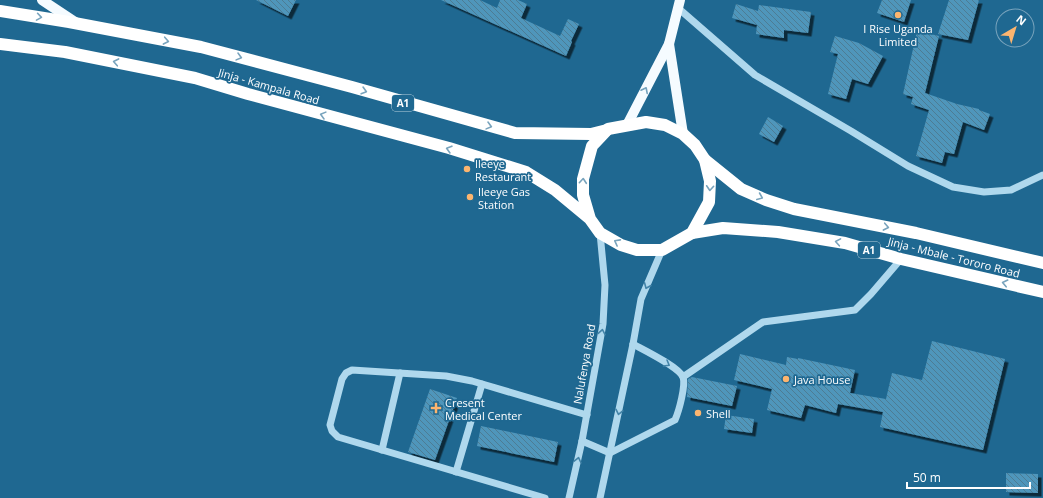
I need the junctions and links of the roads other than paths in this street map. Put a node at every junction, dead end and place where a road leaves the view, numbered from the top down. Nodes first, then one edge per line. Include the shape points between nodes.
1 (42, 0) edge
2 (679, 4) edge
3 (0, 11) edge
4 (76, 23) junction
5 (0, 44) edge
6 (669, 44) junction
7 (627, 125) junction
8 (608, 129) junction
9 (682, 134) junction
10 (705, 160) junction
11 (1043, 175) edge
12 (590, 219) junction
13 (600, 233) junction
14 (692, 233) junction
15 (662, 250) junction
16 (901, 259) junction
17 (1043, 264) edge
18 (1043, 292) edge
19 (633, 344) junction
20 (400, 373) junction
21 (683, 377) junction
22 (482, 384) junction
23 (587, 415) junction
24 (582, 441) junction
25 (382, 450) junction
26 (610, 453) junction
27 (456, 472) junction
28 (545, 498) edge
29 (569, 498) edge
30 (600, 498) edge

1 - 4 main road
2 - 6 main road
2 - 11 street via 755,75 908,166 953,187 984,192 1011,190
3 -> 4 highway, A1
4 -> 8 highway, A1 via 201,48 515,133 591,134
12 -> 5 highway, Jinja - Kampala Road / A1 via 555,190 526,172 448,148 195,78 65,52
7 -> 6 main road
6 - 9 main road
7 - 8 highway, A1
7 - 9 highway, A1 via 646,122 665,125
12 -> 8 highway, A1 via 583,195 583,179 592,146
9 - 10 highway, A1 via 695,145
10 -> 14 highway, A1 via 710,181 709,202
10 -> 17 highway, Jinja - Mbale - Tororo Road / A1 via 741,189 794,209 916,233
12 - 13 highway, A1
15 -> 13 highway, A1 via 637,250 621,245
23 -> 13 street, Nalufenya Road via 603,324 604,285
14 - 15 highway, A1
16 -> 14 highway, Jinja - Mbale - Tororo Road / A1 via 845,243 778,232 723,228
15 -> 19 street via 641,299
18 -> 16 highway, Jinja - Mbale - Tororo Road / A1
16 - 21 street via 855,310 763,322
19 -> 21 street via 676,369
19 -> 26 street
20 - 22 street via 446,376
20 - 25 street
20 - 25 street via 352,370 346,372 330,425 338,437
21 - 26 street via 675,420
22 - 23 street
22 - 27 street
23 - 24 street, Nalufenya Road
24 - 26 street
29 -> 24 street, Nalufenya Road
25 - 27 street
26 - 30 street
27 - 28 street

